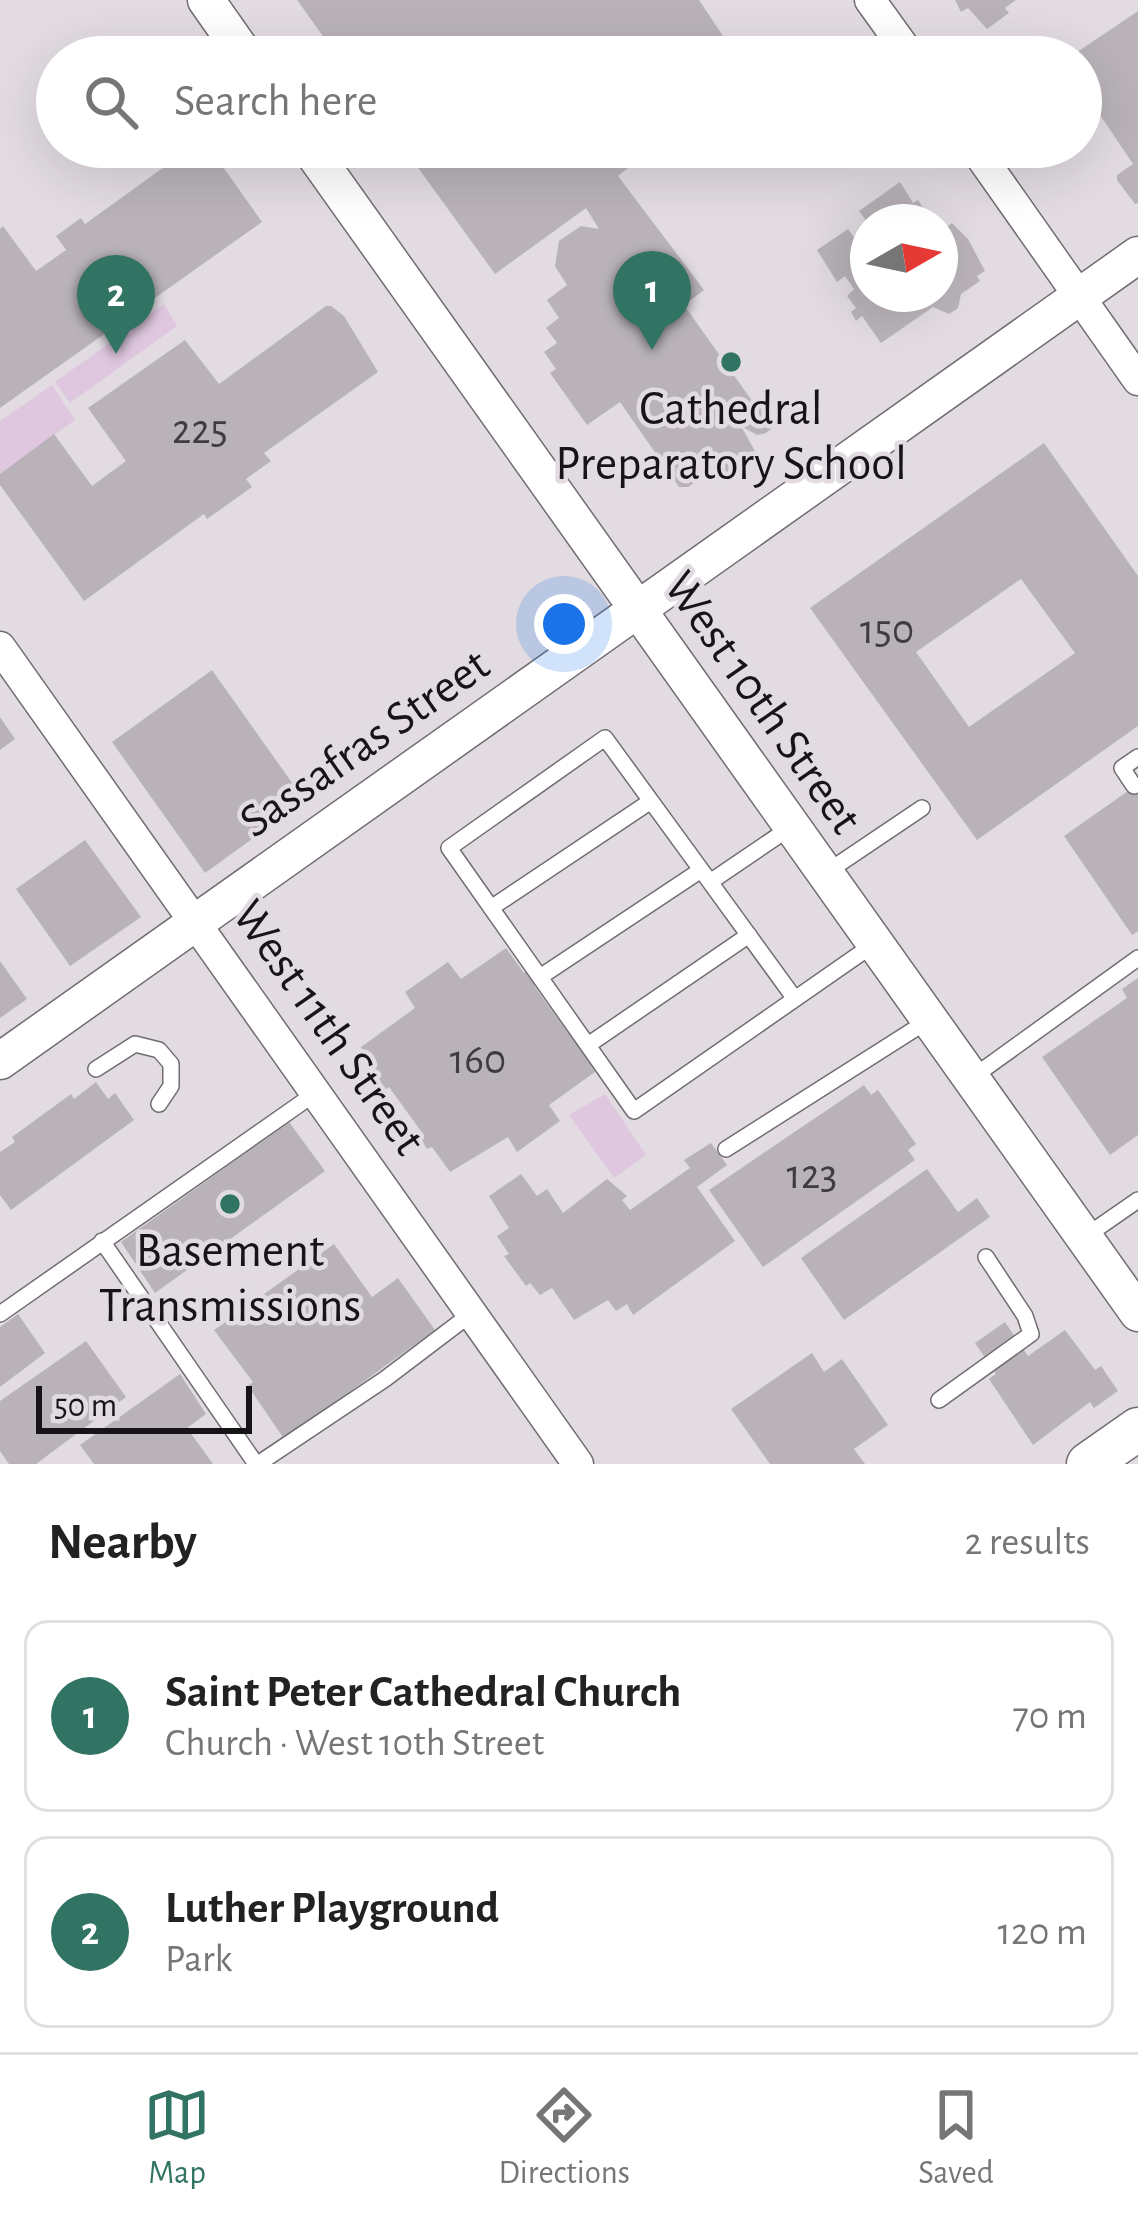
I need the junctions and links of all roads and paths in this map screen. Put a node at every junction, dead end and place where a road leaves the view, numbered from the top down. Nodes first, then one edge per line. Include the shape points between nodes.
1 (206, 0) edge
2 (870, 0) edge
3 (231, 36) edge
4 (895, 36) edge
5 (324, 168) edge
6 (989, 168) edge
7 (1138, 255) edge
8 (1079, 297) junction
9 (1138, 380) edge
10 (637, 611) junction
11 (0, 646) edge
12 (1138, 757) edge
13 (1134, 786) dead end
14 (651, 801) junction
15 (922, 808) dead end
16 (791, 826) junction
17 (825, 874) junction
18 (705, 876) junction
19 (491, 908) junction
20 (197, 921) junction
21 (749, 935) junction
22 (874, 944) junction
23 (1138, 958) edge
24 (540, 977) junction
25 (795, 999) junction
26 (929, 1020) junction
27 (588, 1046) junction
28 (0, 1061) edge
29 (96, 1069) dead end
30 (971, 1079) junction
31 (317, 1092) junction
32 (159, 1104) dead end
33 (726, 1149) dead end
34 (1138, 1200) edge
35 (1084, 1237) junction
36 (102, 1241) junction
37 (986, 1257) dead end
38 (472, 1313) junction
39 (1138, 1313) edge
40 (0, 1314) edge
41 (939, 1400) dead end
42 (1138, 1429) edge
43 (257, 1464) edge
44 (578, 1464) edge
45 (1088, 1464) edge

1 - 3 street
2 - 4 street
5 - 10 street, West 10th Street
6 - 8 street
7 - 8 street, Sassafras Street
8 - 9 street
8 - 10 street, Sassafras Street
10 - 16 street, West 10th Street
10 - 20 street, Sassafras Street
11 - 20 street, West 11th Street
12 - 13 lane via 1122,768
14 - 18 lane
14 - 19 lane
14 - 19 lane via 605,738 449,848
15 - 17 lane
16 - 17 street, West 10th Street
16 - 18 lane
17 - 22 street, West 10th Street
18 - 21 lane
18 - 24 lane
19 - 24 lane
20 - 28 street, Sassafras Street
20 - 31 street, West 11th Street
21 - 25 lane
21 - 27 lane
22 - 25 lane
22 - 26 street, West 10th Street
23 - 30 lane
24 - 27 lane
25 - 27 lane via 634,1111
26 - 30 street, West 10th Street
26 - 33 lane
29 - 32 lane via 135,1044 159,1050 171,1064 171,1086
30 - 35 street, West 10th Street
31 - 36 lane
31 - 38 street, West 11th Street
34 - 35 lane
35 - 39 street, West 10th Street
36 - 40 lane
36 - 43 lane
37 - 41 lane via 1031,1334
38 - 43 lane
38 - 44 street, West 11th Street
42 - 45 main road

